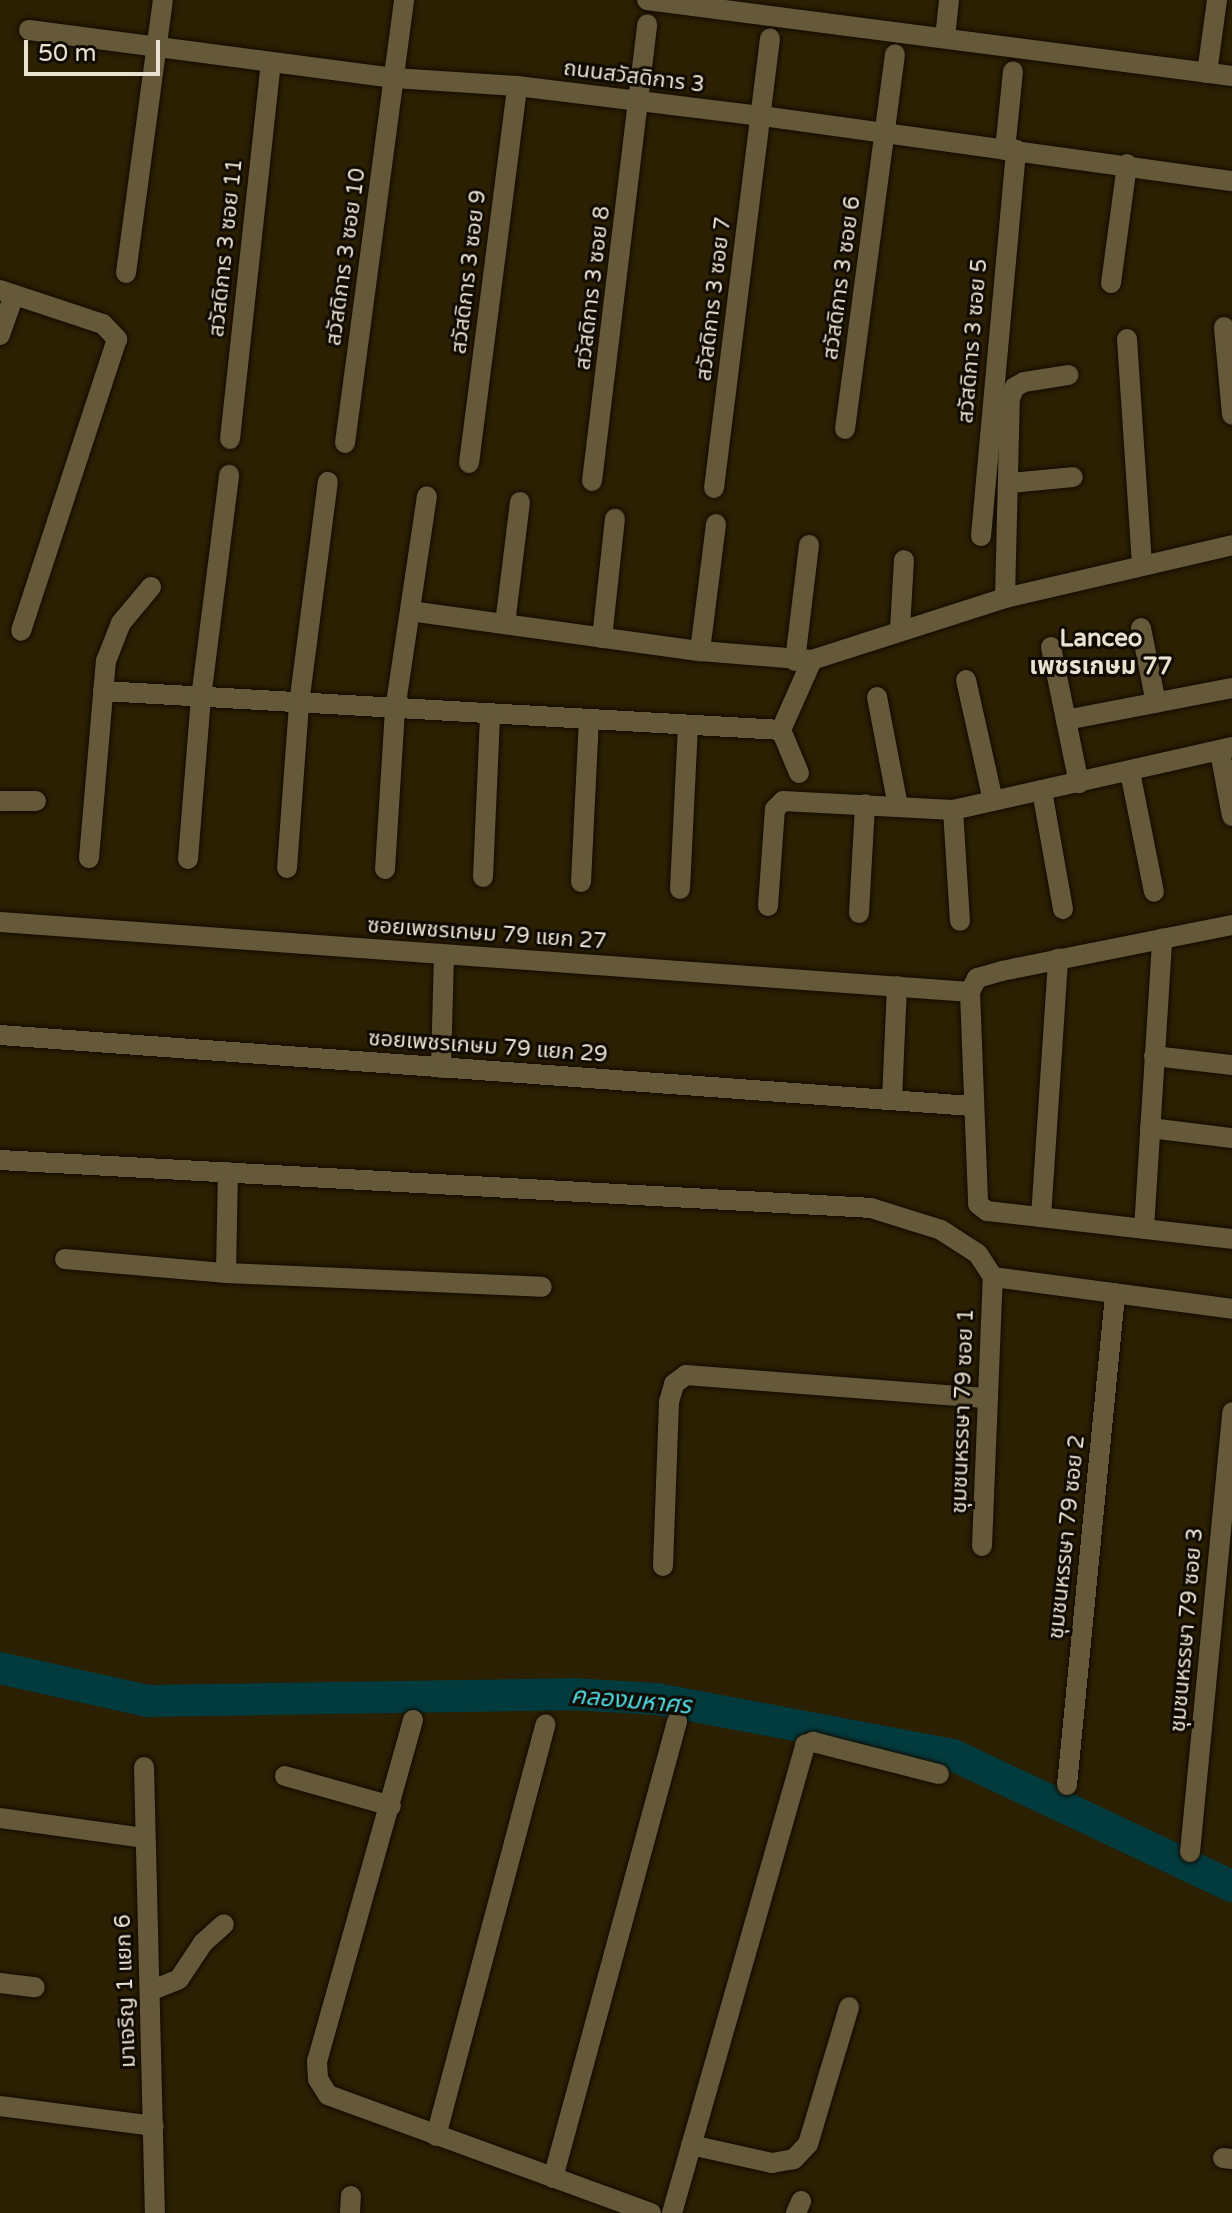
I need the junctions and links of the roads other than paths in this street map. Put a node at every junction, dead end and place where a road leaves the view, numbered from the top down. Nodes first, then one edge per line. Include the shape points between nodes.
1 (163, 0) edge
2 (404, 0) edge
3 (647, 0) edge
4 (949, 0) edge
5 (1217, 0) edge
6 (750, 7) edge
7 (647, 24) dead end
8 (29, 30) dead end
9 (770, 38) dead end
10 (945, 38) junction
11 (155, 48) junction
12 (895, 54) dead end
13 (271, 63) junction
14 (1013, 71) dead end
15 (1207, 73) junction
16 (1232, 76) edge
17 (394, 78) junction
18 (517, 86) junction
19 (641, 102) junction
20 (762, 116) junction
21 (886, 133) junction
22 (1010, 150) junction
23 (1127, 164) junction
24 (1232, 181) edge
25 (126, 273) dead end
26 (1111, 283) dead end
27 (7, 292) edge
28 (1224, 327) dead end
29 (0, 335) edge
30 (1127, 339) dead end
31 (1068, 375) dead end
32 (1232, 415) edge
33 (845, 429) dead end
34 (230, 439) dead end
35 (345, 443) dead end
36 (469, 463) dead end
37 (229, 475) dead end
38 (1073, 477) dead end
39 (592, 481) dead end
40 (328, 482) dead end
41 (1010, 483) junction
42 (714, 488) dead end
43 (427, 496) dead end
44 (520, 502) dead end
45 (615, 519) dead end
46 (716, 524) dead end
47 (981, 536) dead end
48 (809, 545) dead end
49 (1232, 545) edge
50 (904, 560) dead end
51 (1142, 563) junction
52 (151, 587) dead end
53 (1005, 598) junction
54 (410, 611) junction
55 (505, 624) junction
56 (1141, 628) dead end
57 (900, 629) junction
58 (21, 631) dead end
59 (602, 638) junction
60 (1051, 647) dead end
61 (700, 651) junction
62 (803, 660) junction
63 (966, 680) dead end
64 (1232, 688) edge
65 (103, 691) junction
66 (877, 697) dead end
67 (201, 698) junction
68 (1156, 703) junction
69 (299, 704) junction
70 (395, 710) junction
71 (490, 715) junction
72 (589, 720) junction
73 (1066, 720) junction
74 (688, 725) junction
75 (781, 730) junction
76 (1226, 750) edge
77 (1130, 772) junction
78 (799, 773) dead end
79 (1079, 783) junction
80 (1042, 791) junction
81 (0, 801) edge
82 (36, 801) dead end
83 (993, 801) junction
84 (865, 804) junction
85 (898, 806) junction
86 (953, 810) junction
87 (1232, 816) edge
88 (89, 858) dead end
89 (188, 859) dead end
90 (287, 868) dead end
91 (385, 869) dead end
92 (483, 877) dead end
93 (581, 882) dead end
94 (680, 889) dead end
95 (1154, 892) dead end
96 (768, 906) dead end
97 (1063, 909) dead end
98 (859, 913) dead end
99 (960, 921) dead end
100 (0, 922) edge
101 (1232, 925) edge
102 (1162, 939) junction
103 (444, 956) junction
104 (1058, 959) junction
105 (897, 986) junction
106 (970, 992) junction
107 (0, 1035) edge
108 (1154, 1056) junction
109 (1232, 1065) edge
110 (441, 1068) junction
111 (892, 1100) junction
112 (972, 1106) junction
113 (1150, 1128) junction
114 (1232, 1138) edge
115 (0, 1160) edge
116 (228, 1172) junction
117 (1041, 1217) junction
118 (1144, 1229) junction
119 (1232, 1239) edge
120 (65, 1259) dead end
121 (226, 1273) junction
122 (993, 1277) junction
123 (542, 1287) dead end
124 (1115, 1293) junction
125 (1232, 1309) edge
126 (987, 1398) junction
127 (1232, 1412) edge
128 (982, 1546) dead end
129 (663, 1566) dead end
130 (413, 1720) dead end
131 (677, 1722) dead end
132 (546, 1724) dead end
133 (144, 1767) dead end
134 (939, 1774) dead end
135 (285, 1776) dead end
136 (1067, 1785) dead end
137 (391, 1806) junction
138 (0, 1818) edge
139 (145, 1838) junction
140 (1190, 1852) dead end
141 (224, 1924) dead end
142 (0, 1983) edge
143 (35, 1987) dead end
144 (150, 1991) junction
145 (849, 2007) dead end
146 (0, 2106) edge
147 (154, 2126) junction
148 (436, 2136) junction
149 (691, 2145) junction
150 (553, 2178) junction
151 (155, 2213) edge
152 (651, 2213) edge
153 (672, 2213) edge

1 - 11 street
2 - 17 street, สวัสดิการ 3 ซอย 10
3 - 6 street
4 - 10 street
5 - 15 street
6 - 10 street
7 - 19 street, สวัสดิการ 3 ซอย 8
8 - 11 street, ถนนสวัสดิการ 3
9 - 20 street, สวัสดิการ 3 ซอย 7
10 - 15 street
11 - 13 street, ถนนสวัสดิการ 3
11 - 25 street
12 - 21 street, สวัสดิการ 3 ซอย 6
13 - 17 street, ถนนสวัสดิการ 3
13 - 34 street, สวัสดิการ 3 ซอย 11
14 - 22 street, สวัสดิการ 3 ซอย 5
15 - 16 street
17 - 18 street, ถนนสวัสดิการ 3
17 - 35 street, สวัสดิการ 3 ซอย 10
18 - 19 street, ถนนสวัสดิการ 3
18 - 36 street, สวัสดิการ 3 ซอย 9
19 - 20 street, ถนนสวัสดิการ 3
19 - 39 street, สวัสดิการ 3 ซอย 8
20 - 21 street, ถนนสวัสดิการ 3
20 - 42 street, สวัสดิการ 3 ซอย 7
21 - 22 street, ถนนสวัสดิการ 3
21 - 33 street, สวัสดิการ 3 ซอย 6
22 - 23 street, ถนนสวัสดิการ 3
22 - 47 street, สวัสดิการ 3 ซอย 5
23 - 24 street, ถนนสวัสดิการ 3
23 - 26 street
27 - 29 street
27 - 58 street via 103,324 117,339
28 - 32 street
30 - 51 street
31 - 41 street via 1015,387 1010,398
37 - 67 street
38 - 41 street
40 - 69 street
41 - 53 street
43 - 54 street
44 - 55 street
45 - 59 street
46 - 61 street
48 - 62 street
49 - 51 street
50 - 57 street
51 - 53 street
52 - 65 street via 112,640
53 - 57 street
54 - 55 street
54 - 70 street
55 - 59 street
56 - 68 street
57 - 62 street
59 - 61 street
60 - 73 street
61 - 62 street
62 - 75 street
63 - 83 street
64 - 68 street
65 - 67 street
65 - 88 street
66 - 85 street
67 - 69 street
67 - 89 street
68 - 73 street
69 - 70 street
69 - 90 street
70 - 71 street
70 - 91 street
71 - 72 street
71 - 92 street
72 - 74 street
72 - 93 street
73 - 79 street
74 - 75 street
74 - 94 street
75 - 78 street
76 - 77 street
76 - 87 street
77 - 79 street
77 - 95 street
79 - 80 street
80 - 83 street
80 - 97 street
81 - 82 street
83 - 86 street
84 - 85 street
84 - 96 street via 778,804
84 - 98 street
85 - 86 street
86 - 99 street
100 - 103 street, ซอยเพชรเกษม 79 แยก 27
101 - 102 street
102 - 104 street
102 - 108 street
103 - 105 street, ซอยเพชรเกษม 79 แยก 27
103 - 110 street
104 - 106 street via 977,978
104 - 117 street
105 - 106 street, ซอยเพชรเกษม 79 แยก 27
105 - 111 street
106 - 112 street
107 - 110 street, ซอยเพชรเกษม 79 แยก 29
108 - 109 street
108 - 113 street
110 - 111 street, ซอยเพชรเกษม 79 แยก 29
111 - 112 street, ซอยเพชรเกษม 79 แยก 29
112 - 117 street via 978,1204 987,1211
113 - 114 street
113 - 118 street
115 - 116 street
116 - 121 street
116 - 122 street via 871,1208 941,1230 978,1254
117 - 118 street
118 - 119 street
120 - 121 street
121 - 123 street
122 - 124 street
122 - 126 street, ชุมชนหรรษา 79 ซอย 1
124 - 125 street
124 - 136 street, ชุมชนหรรษา 79 ซอย 2
126 - 128 street, ชุมชนหรรษา 79 ซอย 1
126 - 129 street via 686,1375 674,1384 669,1402
127 - 140 street, ชุมชนหรรษา 79 ซอย 3
130 - 137 street
131 - 150 street
132 - 148 street
133 - 139 street, มาเจริญ 1 แยก 6
134 - 149 street via 813,1742 805,1745
135 - 137 street
137 - 148 street via 317,2061 318,2079 328,2095
138 - 139 street
139 - 144 street, มาเจริญ 1 แยก 6
141 - 144 street via 203,1943 179,1979
142 - 143 street
144 - 147 street, มาเจริญ 1 แยก 6
145 - 149 street via 808,2144 794,2159 772,2163
146 - 147 street
147 - 151 street, มาเจริญ 1 แยก 6
148 - 150 street
149 - 153 street
150 - 152 street

